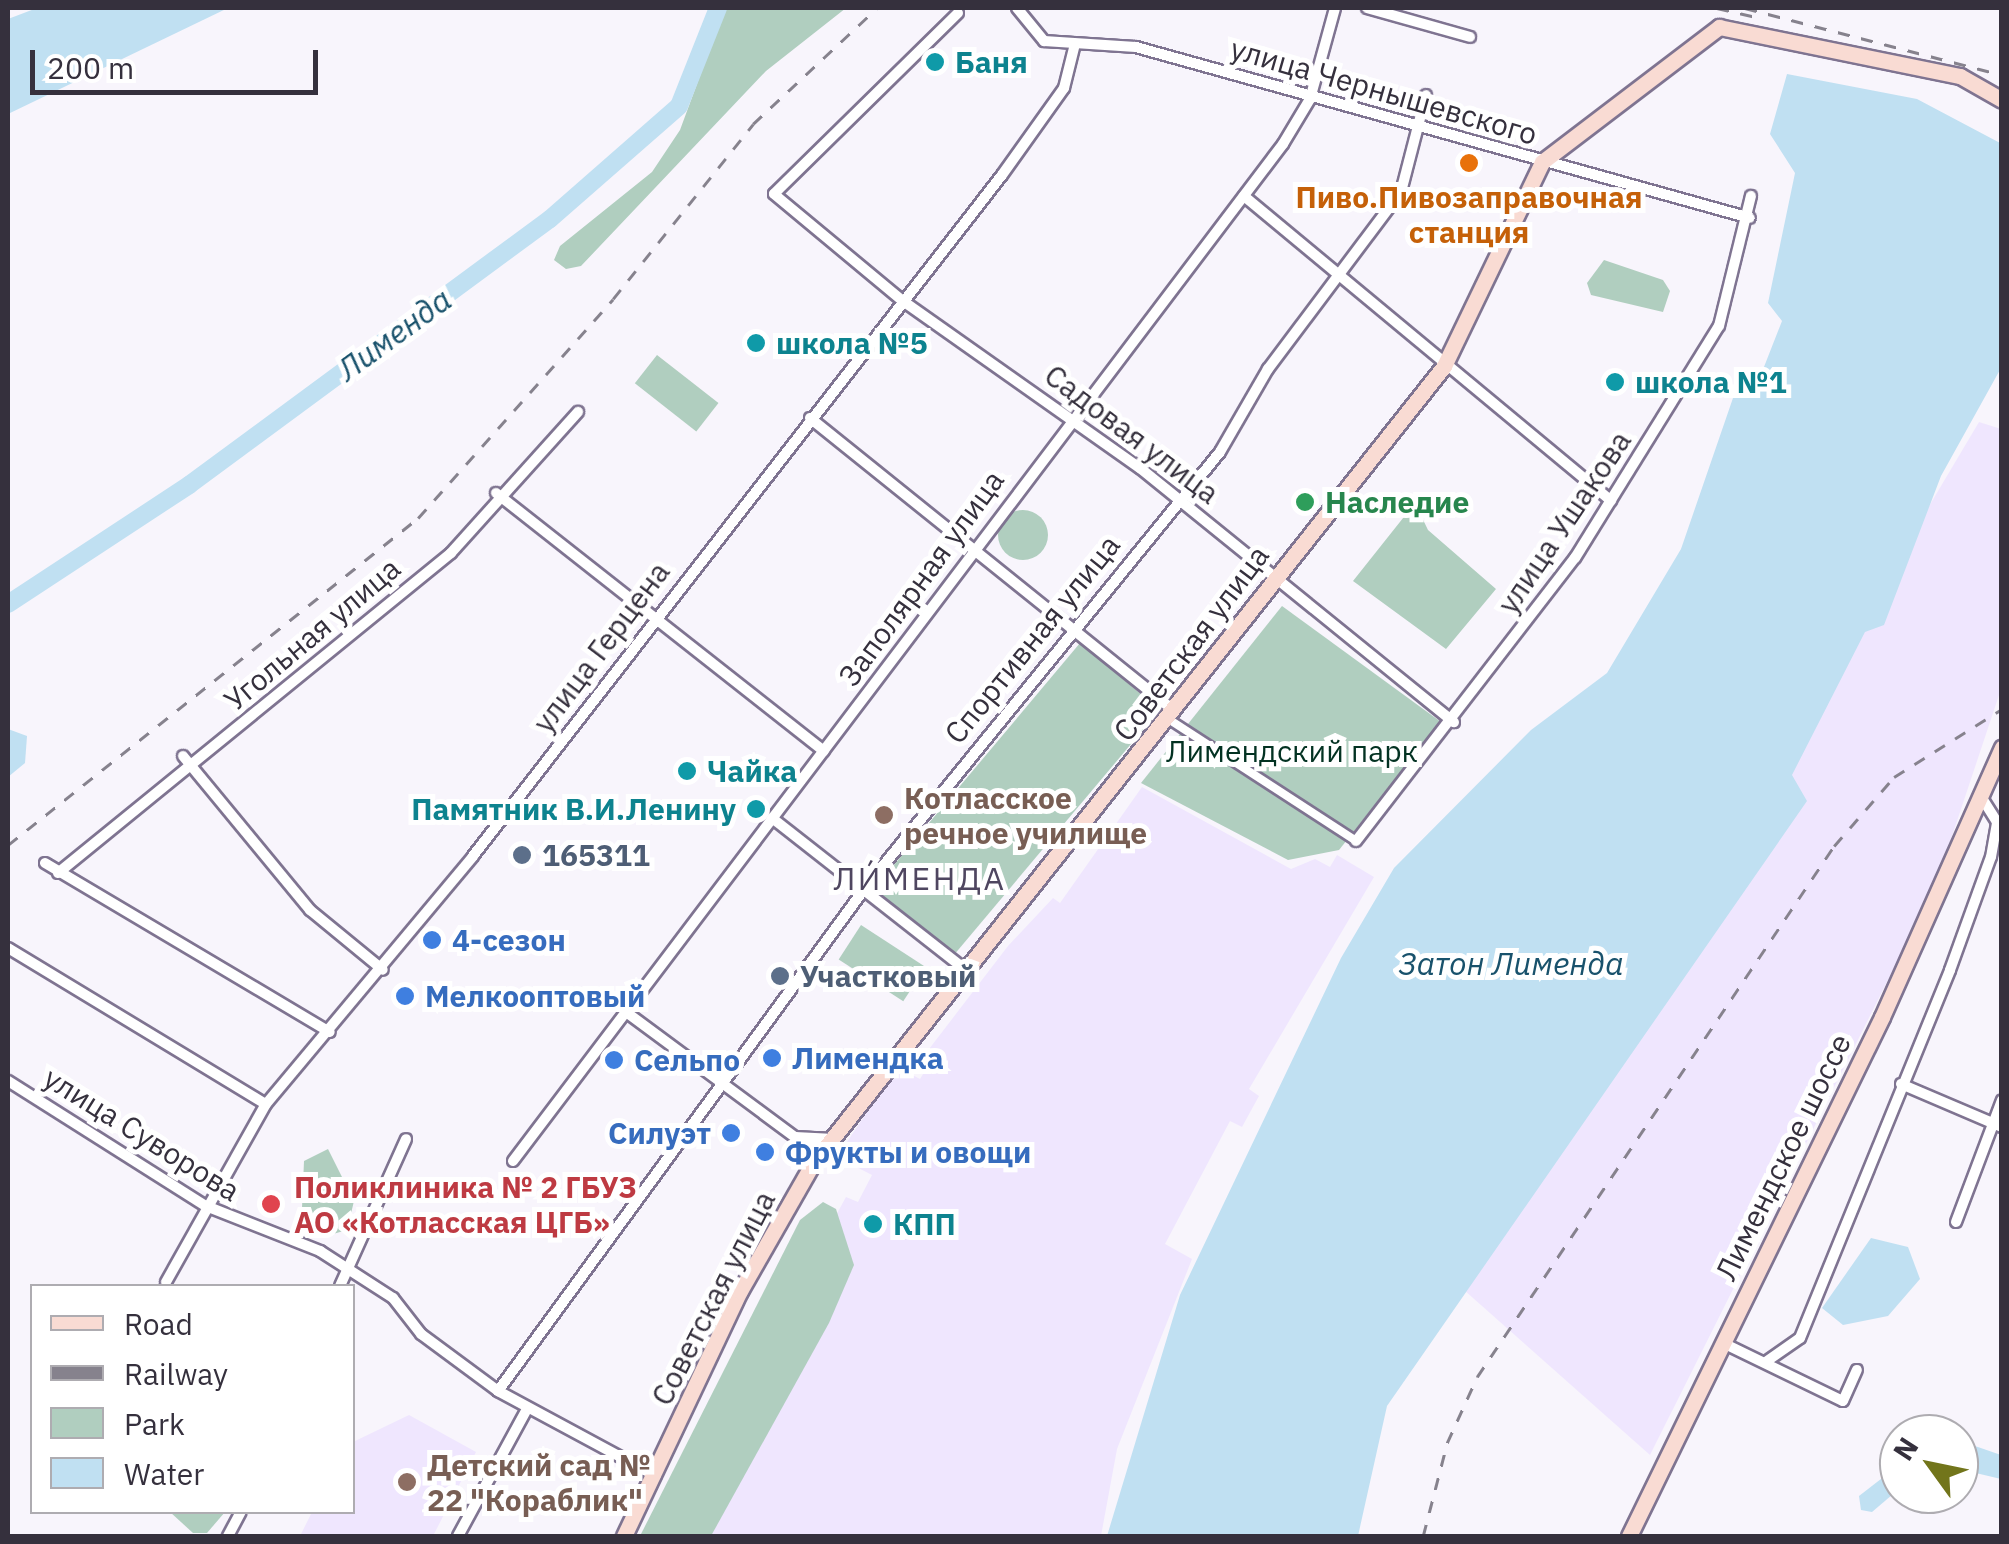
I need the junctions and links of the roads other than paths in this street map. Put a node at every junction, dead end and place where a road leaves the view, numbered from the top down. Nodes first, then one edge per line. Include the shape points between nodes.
1 (1017, 8) edge
2 (1334, 8) edge
3 (1367, 8) edge
4 (958, 12) dead end
5 (1470, 37) dead end
6 (1075, 44) junction
7 (1426, 95) dead end
8 (1310, 100) junction
9 (2002, 100) edge
10 (1418, 131) junction
11 (1542, 162) junction
12 (1244, 196) junction
13 (1751, 196) dead end
14 (1750, 218) junction
15 (1340, 279) junction
16 (903, 301) junction
17 (1444, 366) junction
18 (578, 412) dead end
19 (1072, 417) junction
20 (810, 418) junction
21 (496, 493) dead end
22 (1179, 498) junction
23 (508, 499) junction
24 (1611, 501) junction
25 (975, 553) junction
26 (1273, 579) junction
27 (656, 616) junction
28 (1073, 627) junction
29 (1173, 716) junction
30 (1454, 722) junction
31 (2002, 747) edge
32 (824, 750) junction
33 (183, 756) dead end
34 (192, 767) junction
35 (1984, 800) junction
36 (772, 818) junction
37 (1356, 841) joint
38 (46, 863) dead end
39 (58, 873) junction
40 (865, 888) junction
41 (8, 948) edge
42 (963, 968) junction
43 (383, 970) junction
44 (626, 1012) junction
45 (330, 1032) junction
46 (8, 1080) edge
47 (1901, 1084) junction
48 (724, 1086) junction
49 (2002, 1100) edge
50 (266, 1104) junction
51 (1997, 1125) edge
52 (795, 1137) junction
53 (406, 1138) dead end
54 (834, 1139) junction
55 (513, 1161) dead end
56 (813, 1163) junction
57 (206, 1206) junction
58 (1956, 1222) dead end
59 (348, 1269) junction
60 (166, 1282) dead end
61 (341, 1284) edge
62 (1723, 1343) junction
63 (1767, 1361) junction
64 (1857, 1370) dead end
65 (498, 1391) junction
66 (528, 1410) junction
67 (656, 1476) junction
68 (458, 1536) edge
69 (624, 1536) edge
70 (1629, 1536) edge

1 - 6 street, улица Чернышевского via 1032,34
2 - 8 street, Заполярная улица
3 - 5 street
4 - 16 street, Садовая улица via 774,194
6 - 8 street, улица Чернышевского via 1136,47
6 - 16 street, улица Герцена via 1064,88
7 - 10 street, Спортивная улица
8 - 10 street, улица Чернышевского
8 - 12 street, Заполярная улица
9 - 11 main road, Советская улица via 1960,76 1719,28
10 - 11 street, улица Чернышевского
10 - 15 street, Спортивная улица via 1401,192
11 - 14 street, улица Чернышевского
11 - 17 main road, Советская улица
12 - 15 street
12 - 19 street, Заполярная улица
13 - 14 street, улица Ушакова
14 - 24 street, улица Ушакова via 1719,326
15 - 17 street
15 - 22 street, Спортивная улица
16 - 19 street, Садовая улица
16 - 20 street, улица Герцена
17 - 24 street
17 - 26 main road, Советская улица
18 - 23 street, Угольная улица
19 - 22 street, Садовая улица
19 - 25 street, Заполярная улица
20 - 25 street
20 - 27 street, улица Герцена
21 - 23 street
22 - 26 street, Садовая улица
22 - 28 street, Спортивная улица
23 - 27 street
23 - 34 street, Угольная улица
24 - 30 street, улица Ушакова
25 - 28 street
25 - 32 street, Заполярная улица
26 - 29 main road, Советская улица
26 - 30 street, Садовая улица
27 - 32 street
27 - 43 street, улица Герцена
28 - 29 street
28 - 40 street, Спортивная улица
29 - 37 street
29 - 42 main road, Советская улица
30 - 37 street, улица Ушакова
31 - 35 main road, Лимендское шоссе
32 - 36 street, Заполярная улица
33 - 34 street
34 - 39 street, Угольная улица
34 - 43 street via 318,918
35 - 47 street, Лимендское шоссе via 1997,822 1991,857
35 - 62 main road, Лимендское шоссе
36 - 40 street
36 - 44 street, Заполярная улица
38 - 39 street
39 - 45 street
40 - 42 street
40 - 48 street, Спортивная улица
41 - 50 street
42 - 54 main road, Советская улица
43 - 45 street, улица Герцена
44 - 48 street
44 - 55 street, Заполярная улица
45 - 50 street, улица Герцена
46 - 57 street, улица Суворова
47 - 51 street
47 - 63 street, Лимендское шоссе via 1800,1338
48 - 52 street
48 - 65 street, Спортивная улица
49 - 51 street
50 - 57 street, улица Герцена
51 - 58 street
52 - 54 street
52 - 56 street
53 - 59 street
54 - 56 main road, Советская улица
56 - 67 main road, Советская улица via 740,1292
57 - 59 street, улица Суворова
57 - 60 street, улица Герцена
59 - 61 street
59 - 65 street, улица Суворова
62 - 63 street
62 - 70 main road, Лимендское шоссе
63 - 64 street via 1842,1400
65 - 66 street, улица Суворова
66 - 67 street, улица Суворова
66 - 68 street
67 - 69 main road, Советская улица

